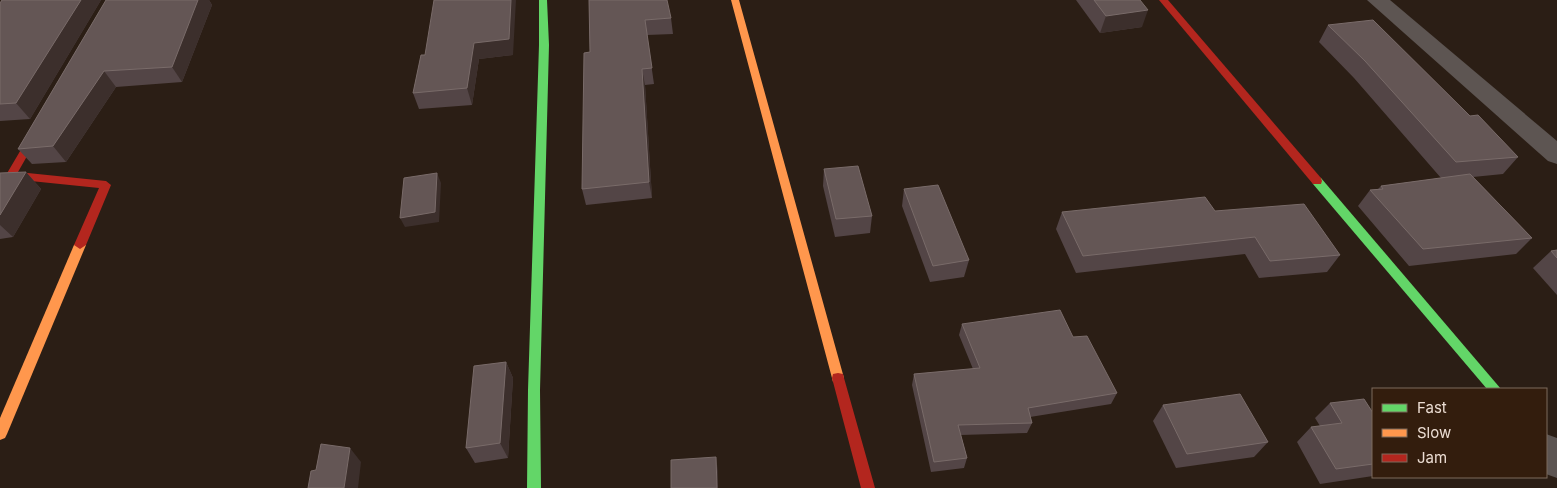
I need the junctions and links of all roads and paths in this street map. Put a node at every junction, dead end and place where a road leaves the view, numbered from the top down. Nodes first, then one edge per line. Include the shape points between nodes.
1 (543, 0) edge
2 (735, 0) edge
3 (1163, 0) edge
4 (1377, 0) edge
5 (50, 108) edge
6 (1557, 155) edge
7 (1494, 388) edge
8 (0, 434) edge
9 (1547, 450) edge
10 (1557, 463) edge
11 (534, 488) edge
12 (868, 488) edge

1 - 11 street
2 - 12 street
3 - 7 street
4 - 6 street
5 - 8 street via 11,175 106,185
9 - 10 street

